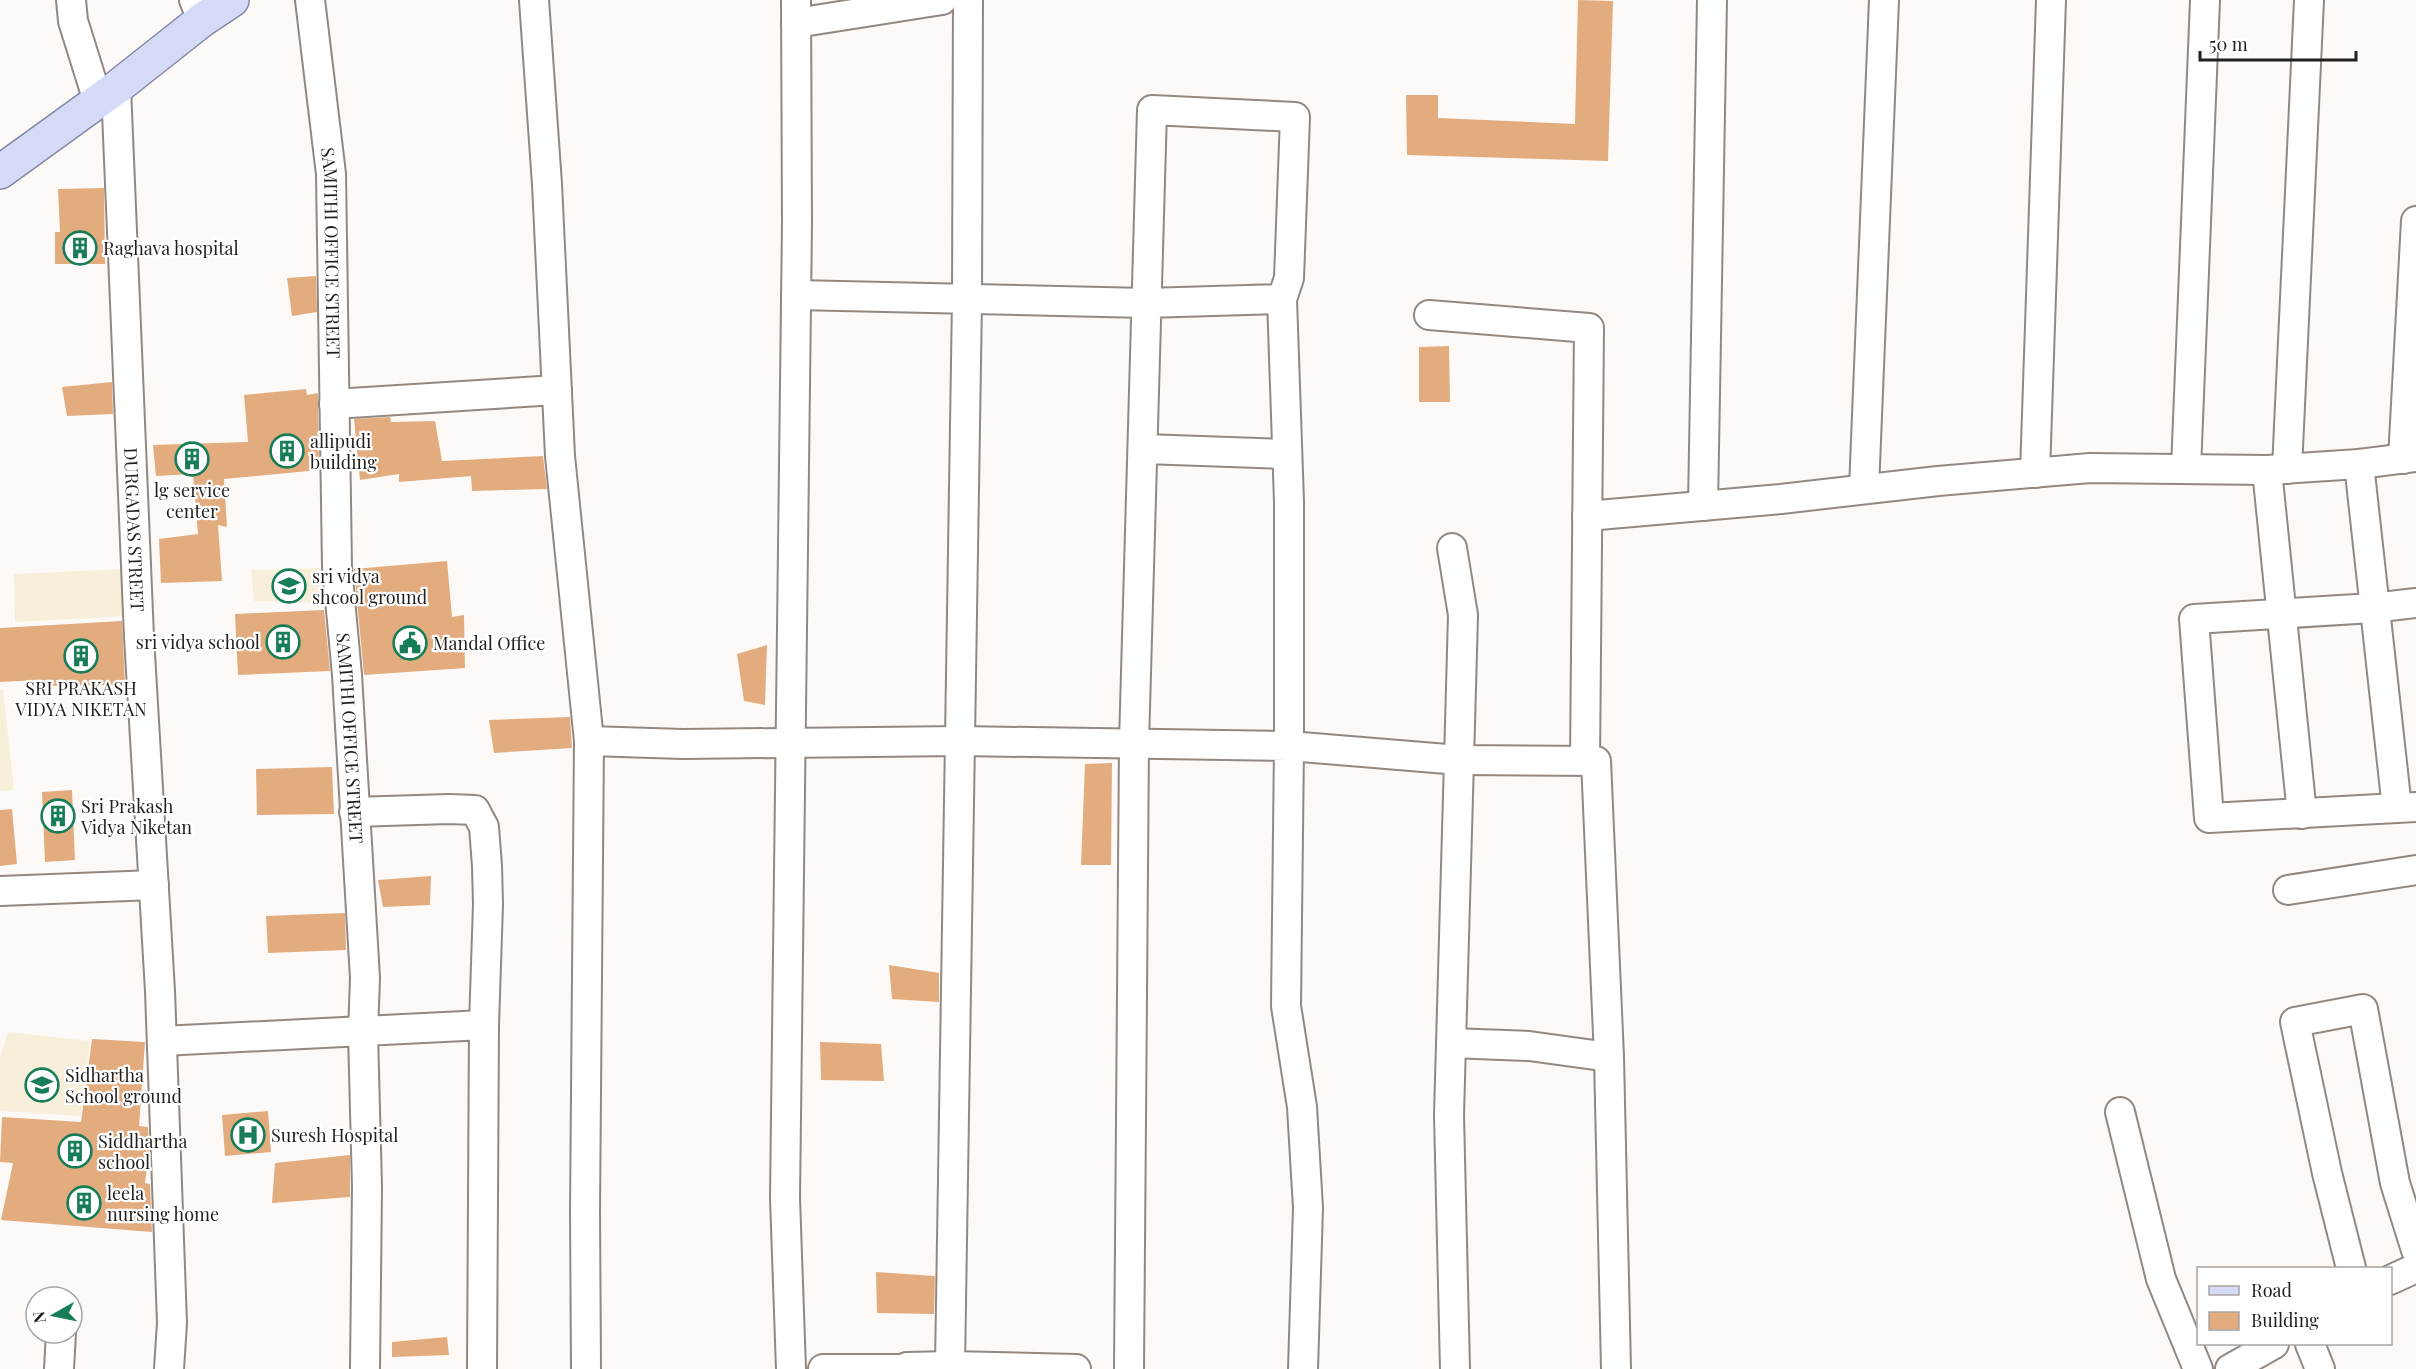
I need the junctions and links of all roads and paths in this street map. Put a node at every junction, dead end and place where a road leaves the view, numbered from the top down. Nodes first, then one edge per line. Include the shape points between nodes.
1 (70, 0) edge
2 (232, 0) edge
3 (310, 0) edge
4 (534, 0) edge
5 (942, 0) edge
6 (968, 0) edge
7 (1712, 0) edge
8 (1884, 0) edge
9 (2051, 0) edge
10 (2205, 0) edge
11 (2309, 0) edge
12 (198, 10) edge
13 (796, 12) edge
14 (107, 94) junction
15 (0, 172) edge
16 (2416, 220) edge
17 (796, 295) junction
18 (1282, 299) junction
19 (967, 300) junction
20 (1146, 303) junction
21 (1429, 315) dead end
22 (557, 390) junction
23 (334, 404) junction
24 (1144, 449) junction
25 (1286, 454) junction
26 (2409, 458) edge
27 (2359, 464) junction
28 (2186, 469) junction
29 (2277, 469) junction
30 (2035, 473) junction
31 (1864, 489) junction
32 (1703, 506) junction
33 (1587, 516) junction
34 (1452, 548) dead end
35 (2416, 603) edge
36 (2373, 608) junction
37 (2283, 613) junction
38 (589, 741) junction
39 (960, 741) junction
40 (1134, 743) junction
41 (790, 744) junction
42 (1289, 746) junction
43 (1459, 760) junction
44 (1585, 761) junction
45 (2406, 808) edge
46 (354, 812) junction
47 (2302, 814) junction
48 (2416, 870) edge
49 (154, 885) junction
50 (2288, 890) dead end
51 (0, 891) edge
52 (484, 1025) junction
53 (363, 1033) junction
54 (162, 1041) junction
55 (1451, 1042) junction
56 (1609, 1058) junction
57 (2120, 1112) dead end
58 (2416, 1250) edge
59 (2350, 1267) edge
60 (2416, 1268) edge
61 (2392, 1280) edge
62 (60, 1345) edge
63 (2272, 1345) edge
64 (2310, 1345) edge
65 (950, 1366) junction
66 (907, 1368) edge
67 (983, 1368) edge
68 (59, 1369) edge
69 (169, 1369) edge
70 (365, 1369) edge
71 (482, 1369) edge
72 (586, 1369) edge
73 (792, 1369) edge
74 (823, 1369) edge
75 (1055, 1369) edge
76 (1076, 1369) edge
77 (1129, 1369) edge
78 (1303, 1369) edge
79 (1455, 1369) edge
80 (1616, 1369) edge
81 (2198, 1369) edge
82 (2230, 1369) edge
83 (2319, 1369) edge

1 - 14 street, DURGADAS STREET via 73,21
2 - 12 main road
3 - 23 street, SAMITHI OFFICE STREET via 331,174
4 - 22 street
5 - 13 street
6 - 19 street
7 - 32 street
8 - 31 street
9 - 30 street
10 - 28 street
11 - 29 street
12 - 14 main road
13 - 17 street
14 - 15 main road
14 - 49 street, DURGADAS STREET
16 - 26 street
17 - 19 street
17 - 41 street
18 - 20 street
18 - 20 street via 1289,278 1295,117 1152,110
18 - 25 street
19 - 20 street
19 - 39 street
20 - 24 street
21 - 33 street via 1589,328
22 - 23 street
22 - 38 street via 560,456
23 - 46 street, SAMITHI OFFICE STREET via 337,567
24 - 25 street
24 - 40 street
25 - 42 street
26 - 27 street
27 - 29 street
27 - 36 street
28 - 29 street
28 - 30 street via 2090,468
29 - 37 street
30 - 31 street
31 - 32 street
32 - 33 street
33 - 44 street
34 - 43 street via 1463,615
35 - 36 street
36 - 37 street
36 - 45 street
37 - 47 street
37 - 47 street via 2194,619 2209,818
38 - 41 street
38 - 72 street
39 - 40 street
39 - 41 street
39 - 65 street
40 - 42 street
40 - 77 street
41 - 73 street via 785,1198
42 - 43 street
42 - 78 street via 1286,1006 1302,1107 1308,1208
43 - 44 street
43 - 55 street
44 - 56 street via 1596,761
45 - 47 street
46 - 52 street via 475,810 484,827 487,866
46 - 53 street, SAMITHI OFFICE STREET via 365,978
48 - 50 street
49 - 51 street
49 - 54 street, DURGADAS STREET
52 - 53 street
52 - 71 street
53 - 54 street
53 - 70 street, SAMITHI OFFICE STREET via 367,1187
54 - 69 street, DURGADAS STREET via 172,1323
55 - 56 street via 1529,1046
55 - 79 street
56 - 80 street
57 - 81 street via 2161,1279
58 - 59 street via 2395,1183 2363,1009 2295,1022
60 - 61 street
62 - 68 street
63 - 82 street
64 - 83 street
65 - 66 street
65 - 67 street
66 - 74 street
67 - 75 street
75 - 76 street

